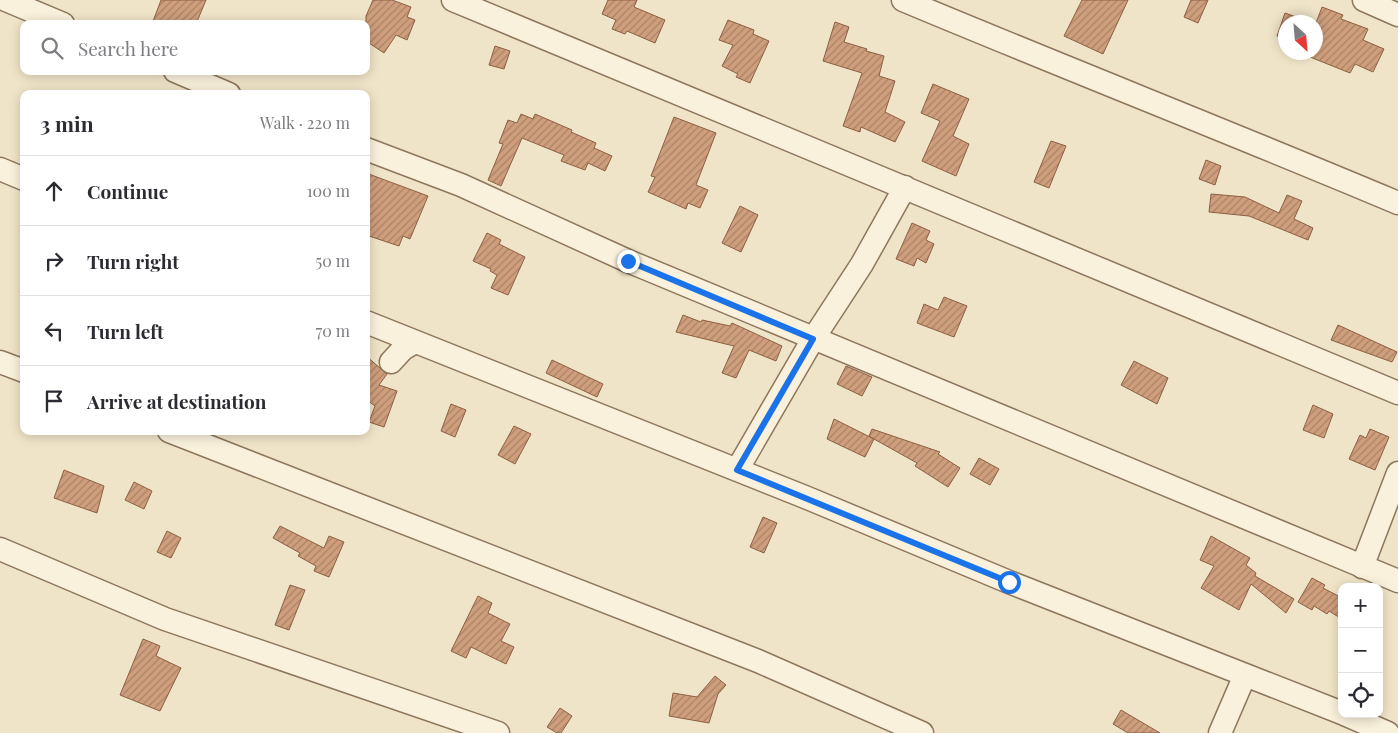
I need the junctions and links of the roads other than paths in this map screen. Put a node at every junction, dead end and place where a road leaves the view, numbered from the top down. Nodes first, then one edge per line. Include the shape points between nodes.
1 (6, 0) edge
2 (453, 0) edge
3 (903, 0) edge
4 (1364, 0) edge
5 (1394, 9) edge
6 (54, 20) edge
7 (184, 75) edge
8 (220, 90) edge
9 (370, 150) edge
10 (0, 169) edge
11 (20, 177) edge
12 (905, 187) junction
13 (1398, 203) edge
14 (370, 324) edge
15 (813, 339) junction
16 (415, 342) junction
17 (0, 362) edge
18 (391, 362) dead end
19 (20, 370) edge
20 (1398, 394) edge
21 (179, 435) edge
22 (737, 470) junction
23 (1398, 473) edge
24 (0, 549) edge
25 (1362, 567) junction
26 (1398, 581) edge
27 (1246, 676) junction
28 (1338, 712) edge
29 (1352, 718) edge
30 (484, 731) edge
31 (922, 733) edge
32 (1220, 733) edge
33 (1388, 733) edge

1 - 6 street
2 - 12 street
3 - 13 street
4 - 5 street
7 - 8 street
9 - 15 street via 461,184 628,261
10 - 11 street
12 - 15 street via 862,264
12 - 20 street
14 - 16 street
15 - 22 street
15 - 25 street
16 - 18 street
16 - 22 street
17 - 19 street
21 - 31 street via 758,661
22 - 27 street
23 - 25 street
24 - 30 street via 165,619
25 - 26 street
27 - 28 street
27 - 32 street
29 - 33 street

